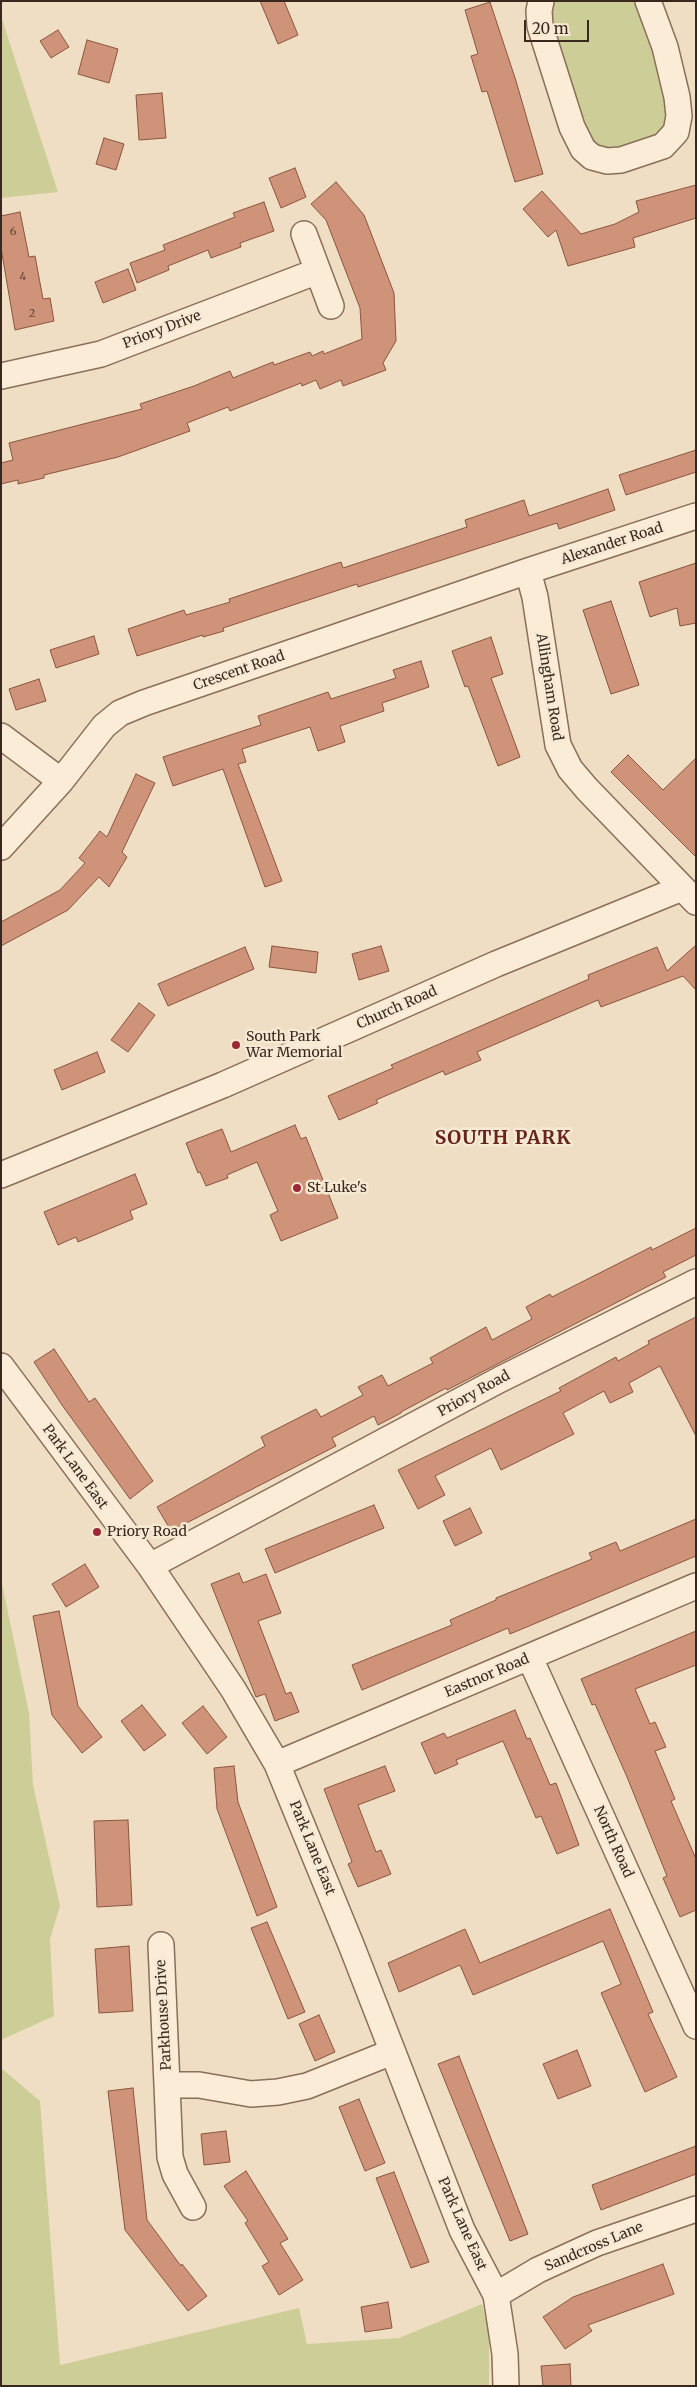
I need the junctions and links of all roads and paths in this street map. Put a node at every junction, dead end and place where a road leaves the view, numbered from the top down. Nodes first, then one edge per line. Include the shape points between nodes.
1 (541, 1) edge
2 (648, 1) edge
3 (304, 234) dead end
4 (318, 271) junction
5 (331, 306) dead end
6 (1, 376) edge
7 (696, 516) edge
8 (528, 571) junction
9 (1, 736) edge
10 (60, 781) junction
11 (1, 847) edge
12 (691, 894) edge
13 (1, 1175) edge
14 (696, 1282) edge
15 (1, 1366) edge
16 (150, 1566) junction
17 (696, 1586) edge
18 (530, 1658) junction
19 (277, 1764) junction
20 (161, 1945) dead end
21 (696, 2026) edge
22 (392, 2052) junction
23 (167, 2085) junction
24 (193, 2207) dead end
25 (696, 2210) edge
26 (496, 2295) junction
27 (506, 2386) edge

1 - 2 street via 540,26 572,127 583,149 592,157 606,161 621,160 664,146 676,132 679,116 677,97 665,47
3 - 4 street
4 - 5 street
4 - 6 street, Priory Drive via 101,354
7 - 8 street, Alexander Road
8 - 10 street, Crescent Road via 120,713 89,743
8 - 12 street, Allingham Road via 558,745 570,769
9 - 10 street
10 - 11 street, Crescent Road
12 - 13 street, Church Road via 496,964 223,1085
14 - 16 street, Priory Road via 499,1380
15 - 16 street, Park Lane East
16 - 19 street, Park Lane East via 233,1689
17 - 18 street, Eastnor Road
18 - 19 street, Eastnor Road
18 - 21 street, North Road
19 - 22 street, Park Lane East
20 - 23 street, Parkhouse Drive
22 - 23 street, Parkhouse Drive via 306,2086 278,2092 251,2094 198,2085
22 - 26 street, Park Lane East via 462,2230
23 - 24 street, Parkhouse Drive via 170,2157 175,2174
25 - 26 street, Sandcross Lane via 597,2243 538,2270
26 - 27 street, Park Lane East via 505,2354

